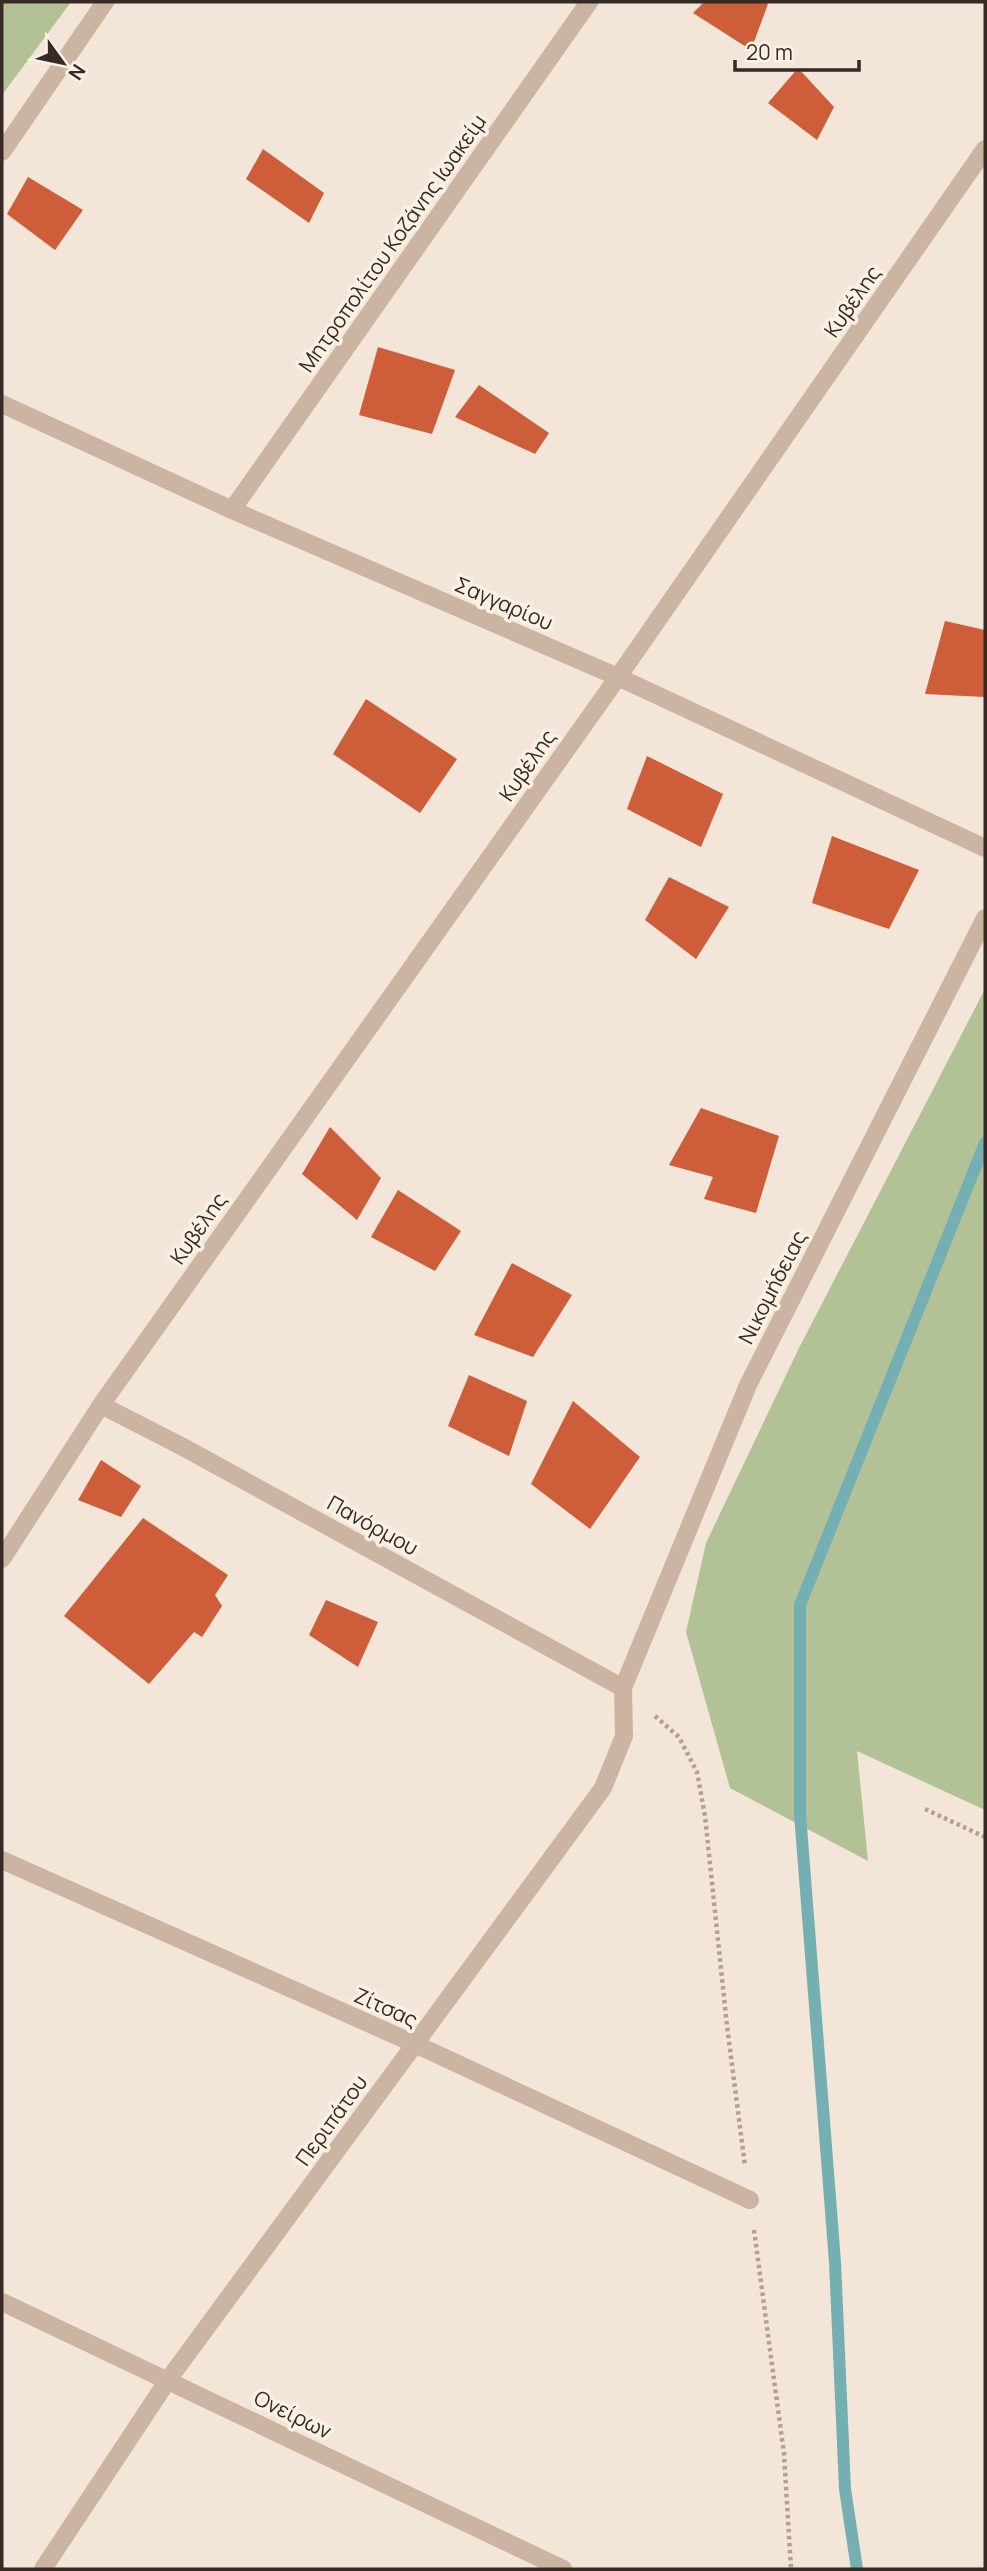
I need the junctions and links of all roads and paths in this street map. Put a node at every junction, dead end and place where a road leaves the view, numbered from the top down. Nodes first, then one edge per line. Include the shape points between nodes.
1 (105, 2) edge
2 (589, 2) edge
3 (985, 149) edge
4 (2, 152) edge
5 (2, 404) edge
6 (232, 510) junction
7 (618, 677) junction
8 (985, 848) edge
9 (985, 918) edge
10 (100, 1405) junction
11 (2, 1559) edge
12 (623, 1688) junction
13 (925, 1809) dead end
14 (985, 1837) edge
15 (2, 1860) edge
16 (415, 2044) junction
17 (750, 2200) junction
18 (2, 2302) edge
19 (168, 2380) junction
20 (43, 2569) edge
21 (563, 2569) edge
22 (790, 2569) edge

1 - 4 street
2 - 6 street, Μητροπολίτου Κοζάνης Ιωακείμ
3 - 7 street, Κυβέλης
5 - 6 street, Σαγγαρίου
6 - 7 street, Σαγγαρίου
7 - 8 street, Σαγγαρίου
7 - 10 street, Κυβέλης
9 - 12 street, Νικομήδειας via 748,1385
10 - 11 street, Κυβέλης
10 - 12 street, Πανόρμου
12 - 16 street, Περιπάτου via 624,1736 603,1788
12 - 17 path via 679,1737 696,1772
13 - 14 path
15 - 16 street, Ζίτσας
16 - 17 street, Ζίτσας
16 - 19 street, Περιπάτου
17 - 22 path via 784,2454
18 - 19 street, Ονείρων
19 - 20 street, Περιπάτου
19 - 21 street, Ονείρων

